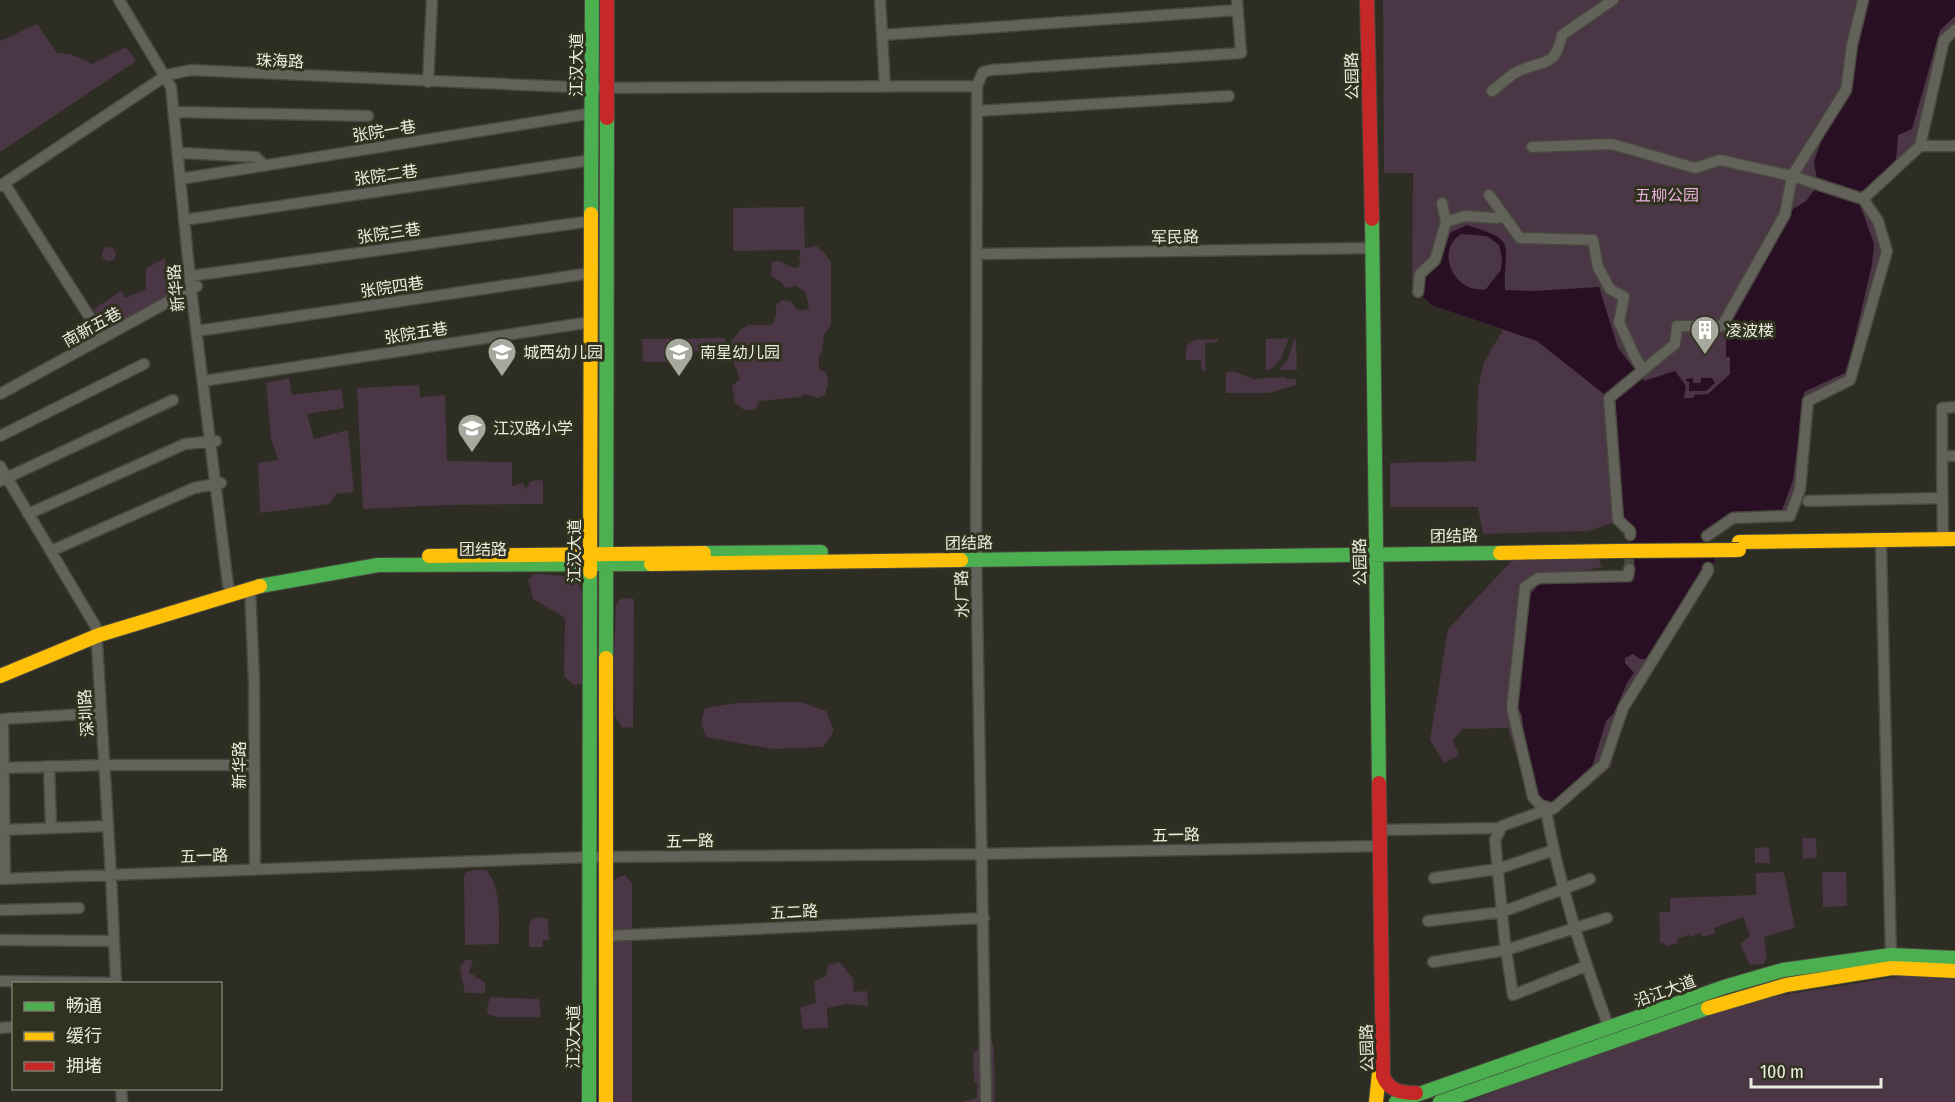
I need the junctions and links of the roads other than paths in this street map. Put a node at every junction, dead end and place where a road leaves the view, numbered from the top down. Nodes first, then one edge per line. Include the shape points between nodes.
1 (119, 0) edge
2 (126, 0) edge
3 (432, 0) edge
4 (592, 0) edge
5 (607, 0) edge
6 (880, 0) edge
7 (1365, 0) edge
8 (1613, 0) edge
9 (1863, 0) edge
10 (1237, 5) edge
11 (1955, 30) edge
12 (882, 35) junction
13 (168, 76) junction
14 (428, 81) junction
15 (977, 86) junction
16 (608, 87) junction
17 (885, 87) junction
18 (593, 89) junction
19 (1492, 91) dead end
20 (1229, 96) dead end
21 (977, 111) junction
22 (178, 112) junction
23 (592, 114) junction
24 (368, 116) dead end
25 (1920, 146) junction
26 (1955, 146) edge
27 (1532, 147) dead end
28 (183, 153) junction
29 (592, 162) junction
30 (265, 166) junction
31 (1792, 176) junction
32 (183, 180) junction
33 (2, 187) edge
34 (1489, 195) dead end
35 (1862, 199) junction
36 (1442, 203) dead end
37 (1504, 216) junction
38 (187, 220) junction
39 (592, 221) junction
40 (1446, 222) junction
41 (1371, 248) junction
42 (977, 254) junction
43 (591, 273) junction
44 (194, 281) junction
45 (1418, 292) dead end
46 (591, 321) junction
47 (200, 331) junction
48 (103, 338) junction
49 (144, 364) dead end
50 (1642, 369) junction
51 (206, 380) junction
52 (0, 394) edge
53 (172, 400) dead end
54 (1955, 407) edge
55 (0, 436) edge
56 (213, 441) junction
57 (1942, 456) junction
58 (1955, 456) edge
59 (0, 466) edge
60 (3, 479) edge
61 (218, 483) junction
62 (1942, 498) junction
63 (1808, 501) dead end
64 (28, 514) junction
65 (1630, 535) tunnel mouth
66 (1707, 536) dead end
67 (1949, 539) edge
68 (1739, 546) junction
69 (1881, 548) junction
70 (1955, 548) edge
71 (1373, 550) junction
72 (51, 551) junction
73 (976, 555) junction
74 (591, 559) junction
75 (606, 559) junction
76 (1708, 568) dead end
77 (1629, 569) dead end
78 (231, 585) junction
79 (250, 588) junction
80 (96, 632) junction
81 (0, 667) edge
82 (0, 676) edge
83 (101, 713) junction
84 (105, 765) junction
85 (254, 765) junction
86 (49, 766) junction
87 (2, 768) edge
88 (108, 826) junction
89 (51, 828) junction
90 (1501, 828) junction
91 (2, 830) edge
92 (1380, 830) junction
93 (1378, 846) junction
94 (1554, 850) junction
95 (983, 854) junction
96 (591, 857) junction
97 (606, 857) junction
98 (1498, 869) junction
99 (255, 870) junction
100 (111, 875) junction
101 (1434, 878) dead end
102 (2, 879) edge
103 (1590, 879) dead end
104 (1563, 888) junction
105 (79, 908) dead end
106 (0, 910) edge
107 (1502, 912) junction
108 (984, 918) junction
109 (1607, 918) dead end
110 (1428, 921) dead end
111 (1575, 929) junction
112 (606, 936) junction
113 (0, 940) edge
114 (114, 941) junction
115 (1506, 951) junction
116 (1891, 955) junction
117 (1955, 958) edge
118 (1433, 962) dead end
119 (1586, 966) junction
120 (1955, 971) edge
121 (0, 981) edge
122 (58, 982) edge
123 (116, 982) edge
124 (1609, 1029) junction
125 (1421, 1093) junction
126 (589, 1102) edge
127 (606, 1102) edge
128 (986, 1102) edge
129 (1376, 1102) edge
130 (1396, 1102) edge
131 (1440, 1102) edge

1 - 13 street, 新华路
2 - 13 street, 新华路
3 - 14 street
4 - 18 main road, 江汉大道
5 - 16 main road, 江汉大道
6 - 12 street
7 - 41 main road, 公园路
8 - 19 street via 1562,35 1558,52 1550,61 1518,71
9 - 31 street via 1846,90
10 - 12 street
10 - 15 street via 1241,53 992,70 983,72
11 - 25 street via 1944,40
12 - 17 street
13 - 14 street, 珠海路 via 191,70
13 - 22 street, 新华路 via 175,86
13 - 32 street, 新华路
13 - 33 street, 珠海路
14 - 18 street, 珠海路
15 - 17 street, 珠海路
15 - 21 street, 水厂路
16 - 17 street, 珠海路
16 - 18 street, 珠海路
16 - 75 main road, 江汉大道
18 - 23 main road, 江汉大道
20 - 21 street
21 - 42 street, 水厂路
22 - 24 street
22 - 28 street, 新华路
23 - 29 main road, 江汉大道
23 - 30 street, 张院一巷
23 - 32 street, 张院一巷
25 - 26 street
25 - 35 street
27 - 31 street via 1612,144 1695,168 1720,160
28 - 30 street via 256,157
28 - 32 street, 新华路
29 - 38 street, 张院二巷
29 - 39 main road, 江汉大道
30 - 32 street, 张院一巷
31 - 35 street
31 - 50 street via 1785,214 1722,326 1677,326 1675,344
32 - 38 street, 新华路
33 - 48 street
34 - 37 street
35 - 66 street via 1878,221 1887,251 1850,380 1808,401 1800,489 1790,516 1733,518
36 - 40 street
37 - 40 street via 1465,216
37 - 50 street via 1520,238 1593,240 1598,267 1610,289 1623,297 1619,322
38 - 44 street, 新华路
39 - 43 main road, 江汉大道
39 - 44 street, 张院三巷
40 - 45 street via 1435,260 1420,274
41 - 42 street, 军民路
41 - 71 main road, 公园路
42 - 73 street, 水厂路
43 - 46 main road, 江汉大道
43 - 47 street, 张院四巷
44 - 47 street, 新华路
44 - 48 street, 南新五巷
46 - 51 street, 张院五巷
46 - 74 main road, 江汉大道
47 - 51 street, 新华路
48 - 52 street, 南新五巷
49 - 55 street
50 - 65 street via 1609,398 1618,520
51 - 56 street, 新华路
53 - 60 street
54 - 57 street via 1942,408
56 - 61 street, 新华路
56 - 64 street via 185,444
57 - 58 street
57 - 62 street
59 - 60 street, 深圳路
60 - 64 street, 深圳路
61 - 72 street via 194,488
61 - 78 street, 新华路
62 - 63 street
62 - 67 street
64 - 72 street, 深圳路
67 - 68 main road, 团结路
68 - 69 main road, 团结路
68 - 71 main road, 团结路
69 - 70 main road, 团结路
69 - 116 street
71 - 73 main road, 团结路
71 - 92 main road, 公园路
71 - 93 main road
72 - 80 street, 深圳路
73 - 75 main road, 团结路
73 - 95 street, 水厂路
74 - 75 main road, 团结路
74 - 78 main road, 团结路 via 378,557
74 - 79 main road, 团结路 via 378,565
74 - 96 main road, 江汉大道
75 - 97 main road, 江汉大道
76 - 77 street via 1623,708 1604,764 1553,808 1540,805 1533,797 1512,708 1525,587 1538,578 1628,576
78 - 80 main road, 团结路
79 - 80 main road, 团结路
79 - 85 street, 新华路
80 - 81 main road, 团结路
80 - 82 main road, 团结路
80 - 83 street, 深圳路
83 - 84 street, 深圳路
83 - 87 street via 3,719
84 - 85 street
84 - 86 street
84 - 88 street, 深圳路
85 - 99 street, 新华路
86 - 87 street
86 - 89 street
87 - 91 street
88 - 89 street
88 - 100 street, 深圳路
89 - 91 street
90 - 92 street
90 - 94 street via 1546,810
90 - 98 street via 1495,840
91 - 102 street
92 - 93 main road, 公园路
93 - 95 street, 五一路
93 - 125 main road, 公园路 via 1383,1076 1392,1090
93 - 129 main road
94 - 98 street
94 - 104 street
95 - 97 street, 五一路
95 - 108 street, 水厂路
96 - 97 street, 五一路
96 - 99 street, 五一路
96 - 126 main road, 江汉大道
97 - 112 main road, 江汉大道
98 - 101 street
98 - 107 street
99 - 100 street, 五一路
100 - 102 street, 五一路
100 - 114 street, 深圳路
103 - 104 street
104 - 107 street
104 - 111 street
105 - 106 street
107 - 110 street
107 - 115 street
108 - 112 street, 五二路
108 - 128 street, 水厂路
109 - 111 street
111 - 115 street
111 - 119 street
112 - 127 main road, 江汉大道
113 - 114 street
114 - 123 street, 深圳路
115 - 118 street
115 - 119 street via 1513,995
116 - 117 main road, 沿江大道
116 - 124 main road, 沿江大道 via 1783,970
119 - 124 street
120 - 131 main road, 沿江大道 via 1892,968 1786,985 1727,1000
121 - 122 street
124 - 125 main road, 沿江大道
125 - 130 main road, 沿江大道

